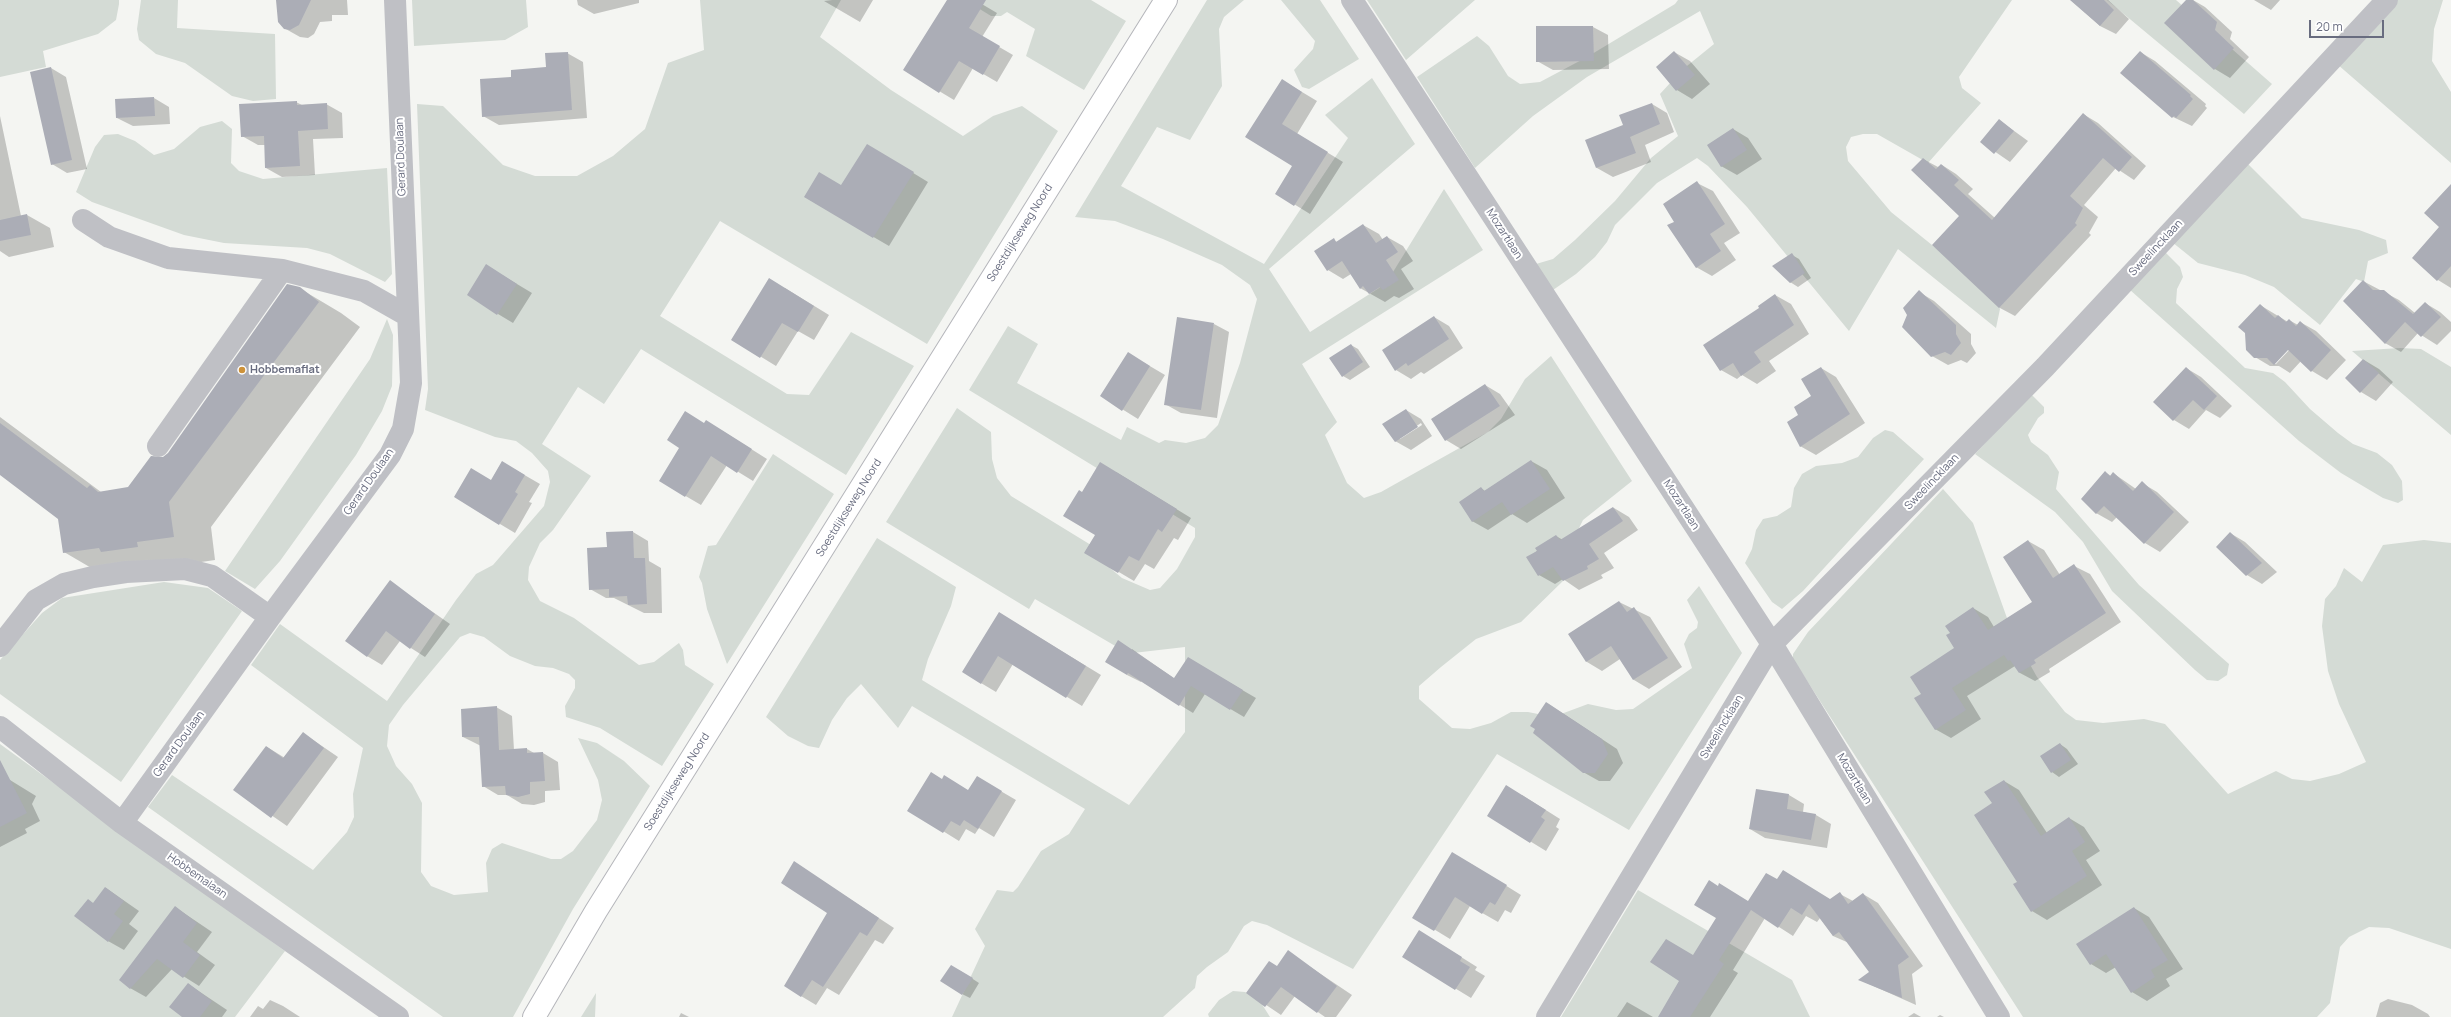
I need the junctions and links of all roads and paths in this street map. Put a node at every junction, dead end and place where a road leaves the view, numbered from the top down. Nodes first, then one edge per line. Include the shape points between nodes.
1 (395, 0) edge
2 (1166, 0) edge
3 (1352, 0) edge
4 (2387, 0) edge
5 (83, 220) dead end
6 (282, 270) junction
7 (408, 316) junction
8 (158, 446) dead end
9 (270, 617) junction
10 (1772, 644) junction
11 (0, 646) edge
12 (0, 728) edge
13 (122, 823) junction
14 (398, 1017) edge
15 (534, 1017) edge
16 (1547, 1017) edge
17 (1999, 1017) edge

1 - 7 street, Gerard Doulaan
2 - 15 main road, Soestdijkseweg Noord via 596,911
3 - 10 street, Mozartlaan
4 - 10 street, Sweelincklaan via 2045,367
5 - 6 street via 109,237 168,258
6 - 7 street via 364,291
6 - 8 street
7 - 9 street, Gerard Doulaan via 411,383 403,430 390,455
9 - 11 street via 212,576 184,569 126,572 93,576 64,584 42,597
9 - 13 street, Gerard Doulaan
10 - 16 street, Sweelincklaan
10 - 17 street, Mozartlaan
12 - 13 street, Hobbemalaan
13 - 14 street, Hobbemalaan

